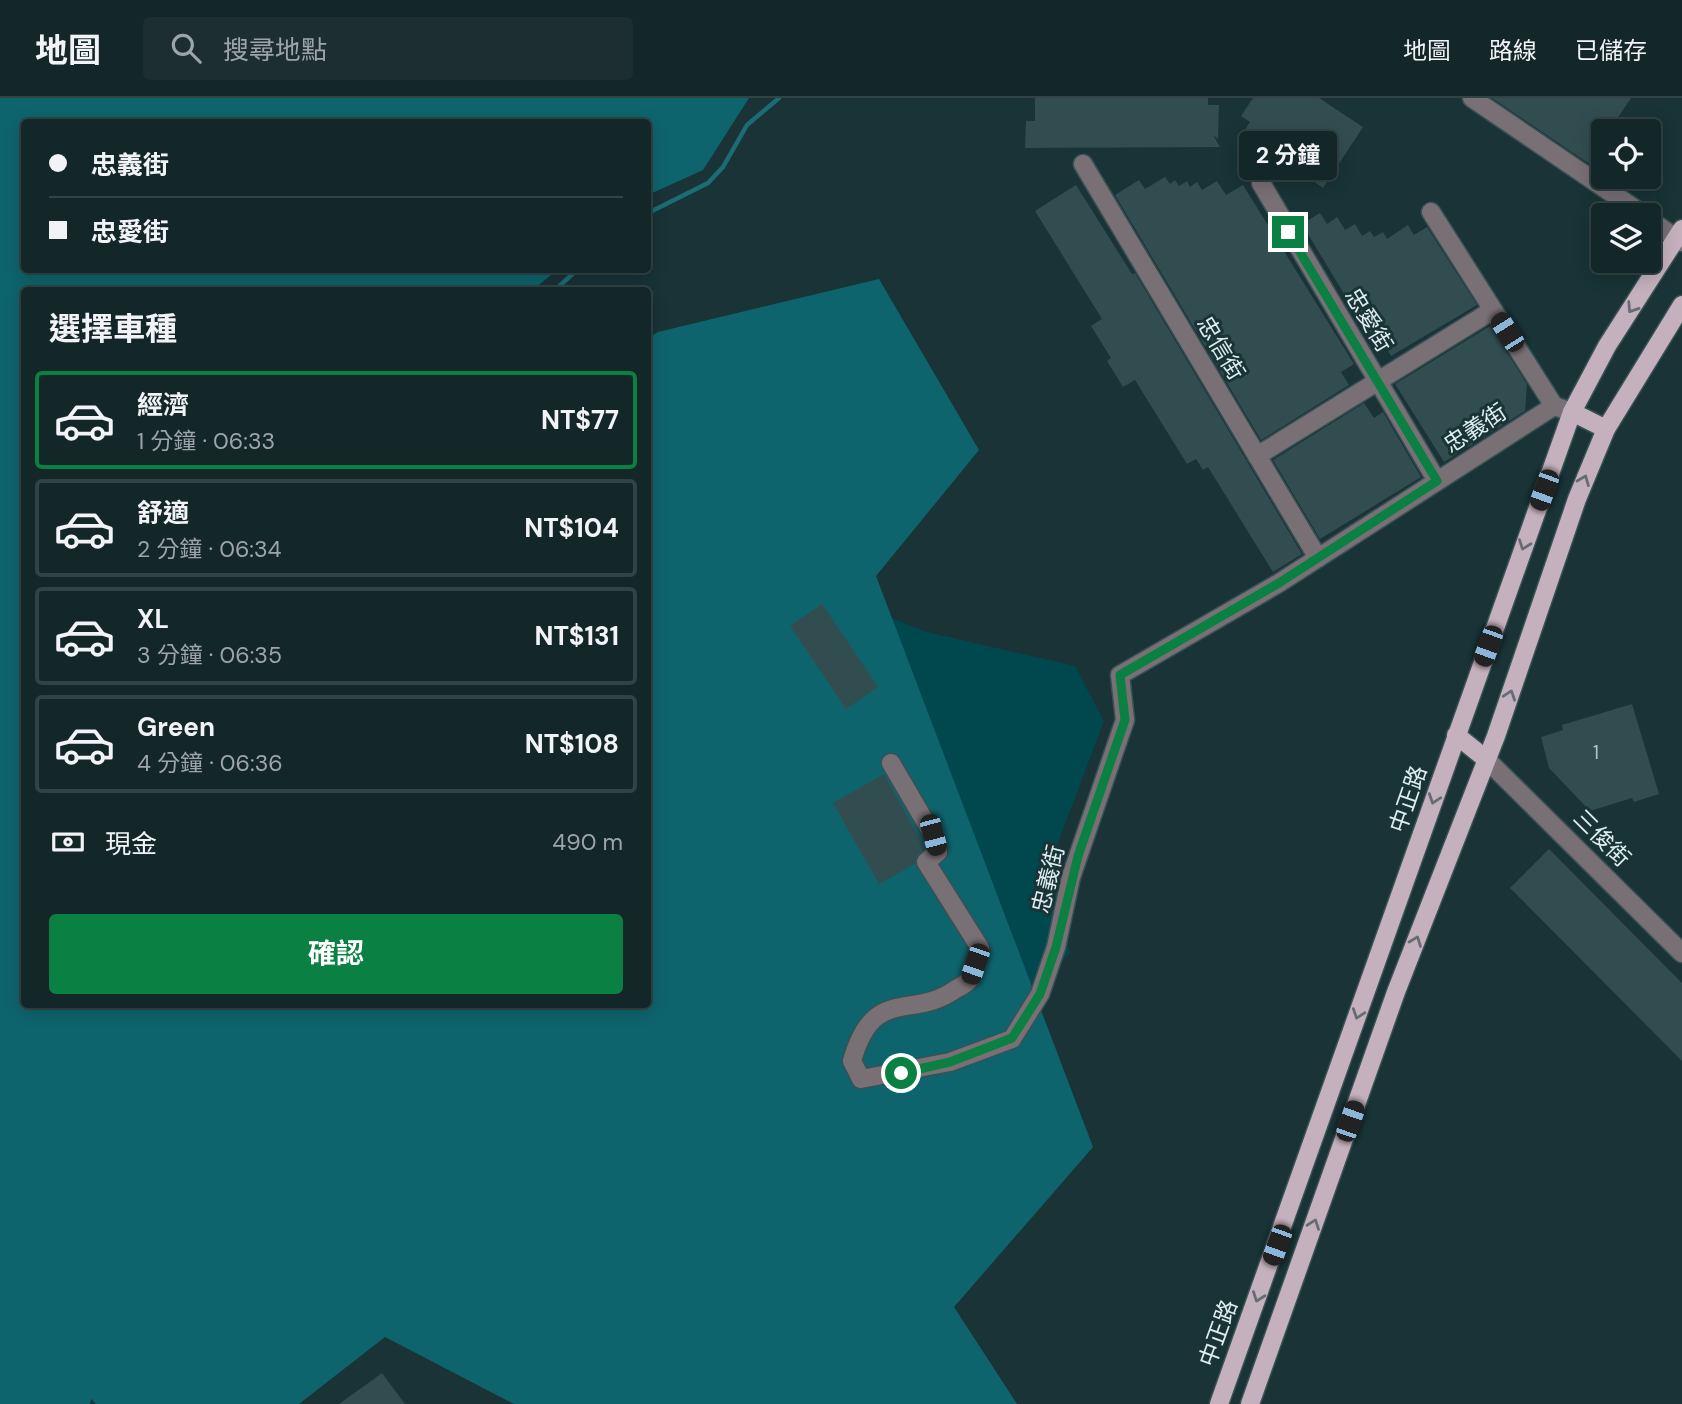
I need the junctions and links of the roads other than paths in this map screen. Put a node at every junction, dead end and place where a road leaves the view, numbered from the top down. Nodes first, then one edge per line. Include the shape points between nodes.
1 (1472, 98) edge
2 (1083, 164) dead end
3 (1261, 184) dead end
4 (1625, 203) edge
5 (1431, 212) dead end
6 (1661, 226) edge
7 (1680, 236) edge
8 (1682, 305) edge
9 (1493, 310) junction
10 (1377, 382) junction
11 (1554, 406) junction
12 (1572, 412) junction
13 (1606, 429) junction
14 (1257, 456) junction
15 (1437, 481) junction
16 (1318, 558) junction
17 (1456, 735) junction
18 (1486, 759) junction
19 (891, 763) dead end
20 (1682, 953) edge
21 (1219, 1404) edge
22 (1250, 1404) edge

1 - 4 street
2 - 14 street, 忠信街
3 - 10 street, 忠愛街
5 - 9 street
6 - 7 street
7 -> 12 main road, 中正路 via 1607,346
8 - 13 main road
9 - 10 street
9 - 11 street
10 - 14 street
10 - 15 street, 忠愛街
11 - 12 street
11 - 15 street, 忠義街
12 - 13 main road
12 -> 17 main road, 中正路
18 -> 13 main road
14 - 16 street, 忠信街
15 - 16 street, 忠義街
16 - 19 street, 忠義街 via 1120,675 1125,720 1075,864 1040,994 1012,1038 950,1062 861,1079 852,1061 859,1036 876,1016 901,1005 945,998 969,981 980,948 926,862 938,852 933,835
17 - 18 main road
17 -> 21 main road, 中正路
18 - 20 street, 三俊街
22 -> 18 main road via 1396,992

